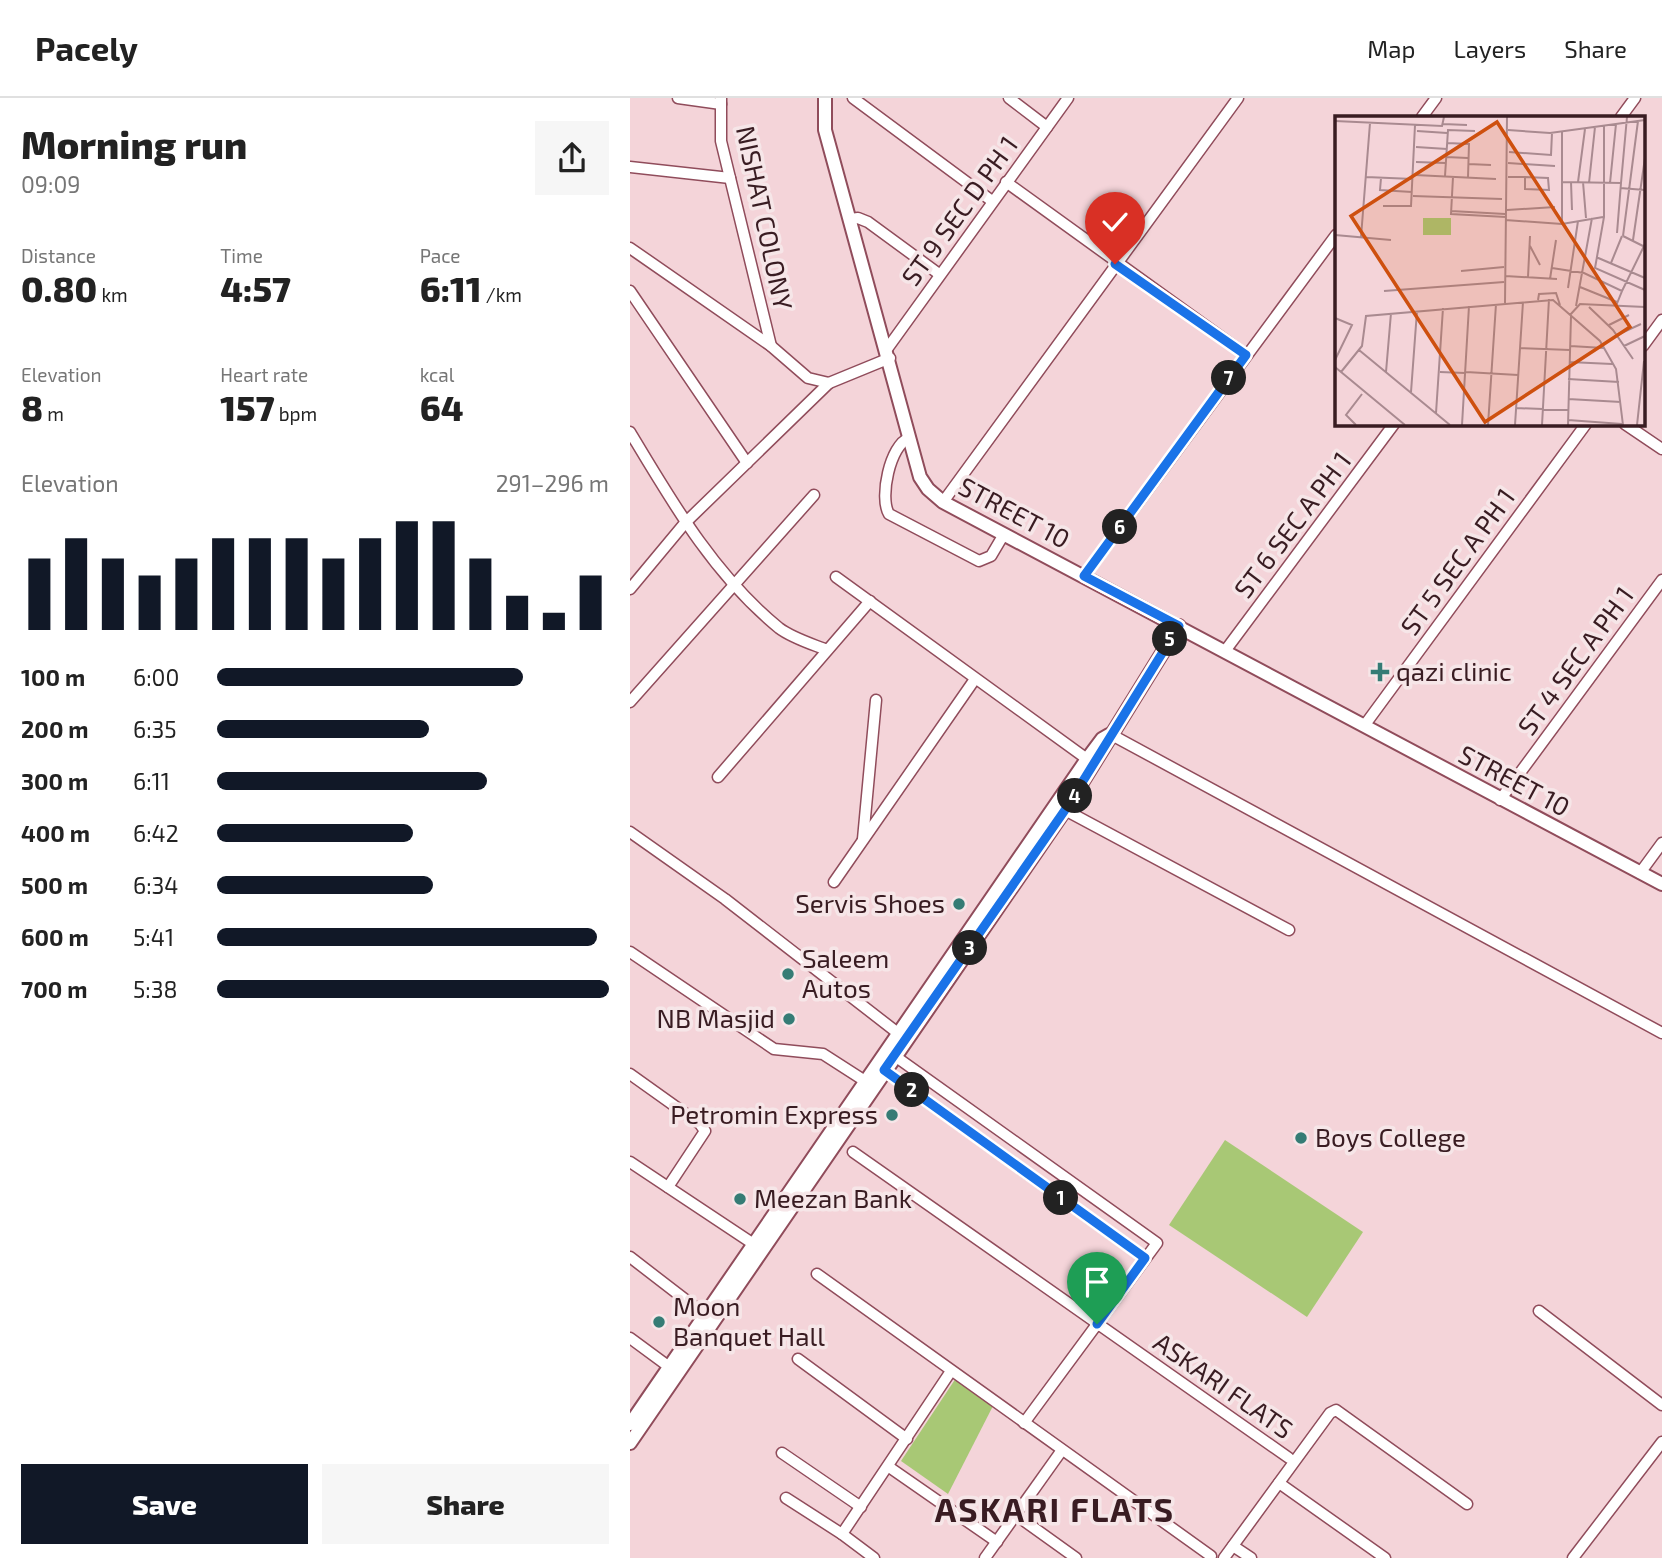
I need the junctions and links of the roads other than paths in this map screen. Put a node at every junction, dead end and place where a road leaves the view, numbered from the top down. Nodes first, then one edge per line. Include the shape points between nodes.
1 (678, 98) edge
2 (825, 98) edge
3 (853, 98) edge
4 (1009, 98) edge
5 (1068, 98) edge
6 (1238, 98) edge
7 (1436, 98) edge
8 (1635, 98) edge
9 (721, 101) edge
10 (1423, 116) edge
11 (1622, 116) edge
12 (1047, 127) junction
13 (630, 167) edge
14 (730, 178) junction
15 (1006, 182) junction
16 (992, 201) junction
17 (850, 219) junction
18 (1335, 236) edge
19 (631, 250) edge
20 (1115, 264) junction
21 (939, 274) junction
22 (630, 291) edge
23 (1662, 320) edge
24 (1644, 345) edge
25 (771, 346) junction
26 (889, 353) junction
27 (1246, 355) junction
28 (829, 383) junction
29 (1393, 425) edge
30 (1585, 425) edge
31 (1626, 425) edge
32 (630, 432) edge
33 (909, 438) junction
34 (1662, 449) edge
35 (747, 463) junction
36 (814, 495) dead end
37 (943, 502) junction
38 (685, 523) junction
39 (1004, 534) junction
40 (1084, 576) junction
41 (836, 577) dead end
42 (1662, 580) edge
43 (734, 585) junction
44 (630, 589) edge
45 (870, 601) junction
46 (1179, 626) junction
47 (827, 650) junction
48 (1225, 651) junction
49 (975, 679) junction
50 (876, 700) dead end
51 (630, 702) edge
52 (1364, 726) junction
53 (1110, 734) junction
54 (1087, 759) junction
55 (718, 778) dead end
56 (1500, 800) junction
57 (1065, 810) junction
58 (632, 836) edge
59 (863, 839) junction
60 (1662, 843) edge
61 (1640, 873) junction
62 (834, 882) dead end
63 (1662, 884) edge
64 (1289, 930) dead end
65 (630, 952) edge
66 (1662, 1033) edge
67 (903, 1036) junction
68 (890, 1053) junction
69 (880, 1068) junction
70 (630, 1074) edge
71 (865, 1081) junction
72 (853, 1152) dead end
73 (1028, 1152) junction
74 (630, 1162) edge
75 (1018, 1167) junction
76 (668, 1187) junction
77 (752, 1243) junction
78 (630, 1257) edge
79 (1145, 1258) junction
80 (817, 1274) dead end
81 (1539, 1311) dead end
82 (704, 1314) junction
83 (1097, 1324) junction
84 (630, 1338) edge
85 (798, 1359) dead end
86 (668, 1366) junction
87 (951, 1371) junction
88 (1662, 1405) edge
89 (1024, 1423) junction
90 (630, 1424) edge
91 (907, 1439) junction
92 (1662, 1442) edge
93 (630, 1443) edge
94 (1062, 1450) junction
95 (782, 1453) dead end
96 (1289, 1458) dead end
97 (889, 1467) junction
98 (1279, 1483) junction
99 (786, 1498) dead end
100 (1467, 1504) dead end
101 (861, 1507) junction
102 (1016, 1515) junction
103 (842, 1534) junction
104 (997, 1542) junction
105 (1233, 1546) junction
106 (1371, 1548) junction
107 (1211, 1556) dead end
108 (874, 1558) edge
109 (985, 1558) edge
110 (1076, 1558) edge
111 (1224, 1558) edge
112 (1251, 1558) edge
113 (1364, 1558) edge
114 (1385, 1558) edge
115 (1573, 1558) edge

1 - 9 street
2 - 17 street, STREET 10 via 825,130
3 - 16 street
4 - 12 street
5 - 12 street, ST 9 SEC D PH 1
6 - 20 street
7 - 10 street
8 - 11 street
9 - 14 street, NISHAT COLONY via 721,142
12 - 15 street, ST 9 SEC D PH 1
13 - 14 street
14 - 25 street, NISHAT COLONY
15 - 16 street, ST 9 SEC D PH 1
15 - 20 street
16 - 21 street, ST 9 SEC D PH 1
17 - 21 street via 868,222
17 - 26 street, STREET 10
18 - 27 street
19 - 25 street, NISHAT COLONY
20 - 27 street
20 - 37 street
21 - 26 street, ST 9 SEC D PH 1
22 - 35 street
23 - 24 street
25 - 28 street, NISHAT COLONY via 808,378
26 - 28 street
26 - 33 street, STREET 10
27 - 40 street
28 - 35 street
29 - 48 street, ST 6 SEC A PH 1
30 - 52 street, ST 5 SEC A PH 1
31 - 34 street
32 - 38 street
33 - 37 street, STREET 10 via 920,477
33 - 39 street via 897,444 892,455 885,503 889,514 979,561 990,556
35 - 38 street
36 - 43 street
37 - 39 street, STREET 10
38 - 43 street
38 - 44 street
39 - 40 street, STREET 10
40 - 46 street, STREET 10
41 - 45 street
42 - 56 street, ST 4 SEC A PH 1
43 - 47 street via 781,629
43 - 51 street
45 - 47 street
45 - 49 street
46 - 48 street, STREET 10
46 - 53 street
47 - 55 street
48 - 52 street, STREET 10
49 - 54 street
49 - 59 street
50 - 59 street
52 - 56 street, STREET 10
53 - 54 street
53 - 57 street via 1109,743
53 - 66 street
54 - 67 street
56 - 61 street, STREET 10
57 - 64 street
57 - 67 street
58 - 67 street via 725,899
59 - 62 street
60 - 61 street
61 - 63 street, STREET 10
65 - 71 street via 774,1049 823,1054
67 - 68 street
68 - 69 street
68 - 73 street
69 - 71 street
69 - 75 street
69 - 93 street
70 - 76 street via 705,1131
71 - 77 street
72 - 83 street, ASKARI FLATS
73 - 75 street
73 - 79 street via 1157,1243
74 - 76 street
75 - 79 street
76 - 77 street
77 - 82 street
78 - 82 street
79 - 83 street
80 - 87 street
81 - 88 street
82 - 86 street
83 - 89 street
83 - 96 street, ASKARI FLATS
84 - 86 street
85 - 91 street
86 - 90 street
87 - 89 street
87 - 91 street
89 - 94 street
91 - 97 street
92 - 115 street
94 - 102 street
94 - 107 street
95 - 101 street
97 - 101 street
97 - 104 street
98 - 100 street via 1336,1410
98 - 105 street
98 - 106 street
99 - 103 street
101 - 103 street
102 - 104 street
102 - 110 street
103 - 108 street
104 - 109 street
105 - 111 street
105 - 112 street
106 - 113 street
106 - 114 street

